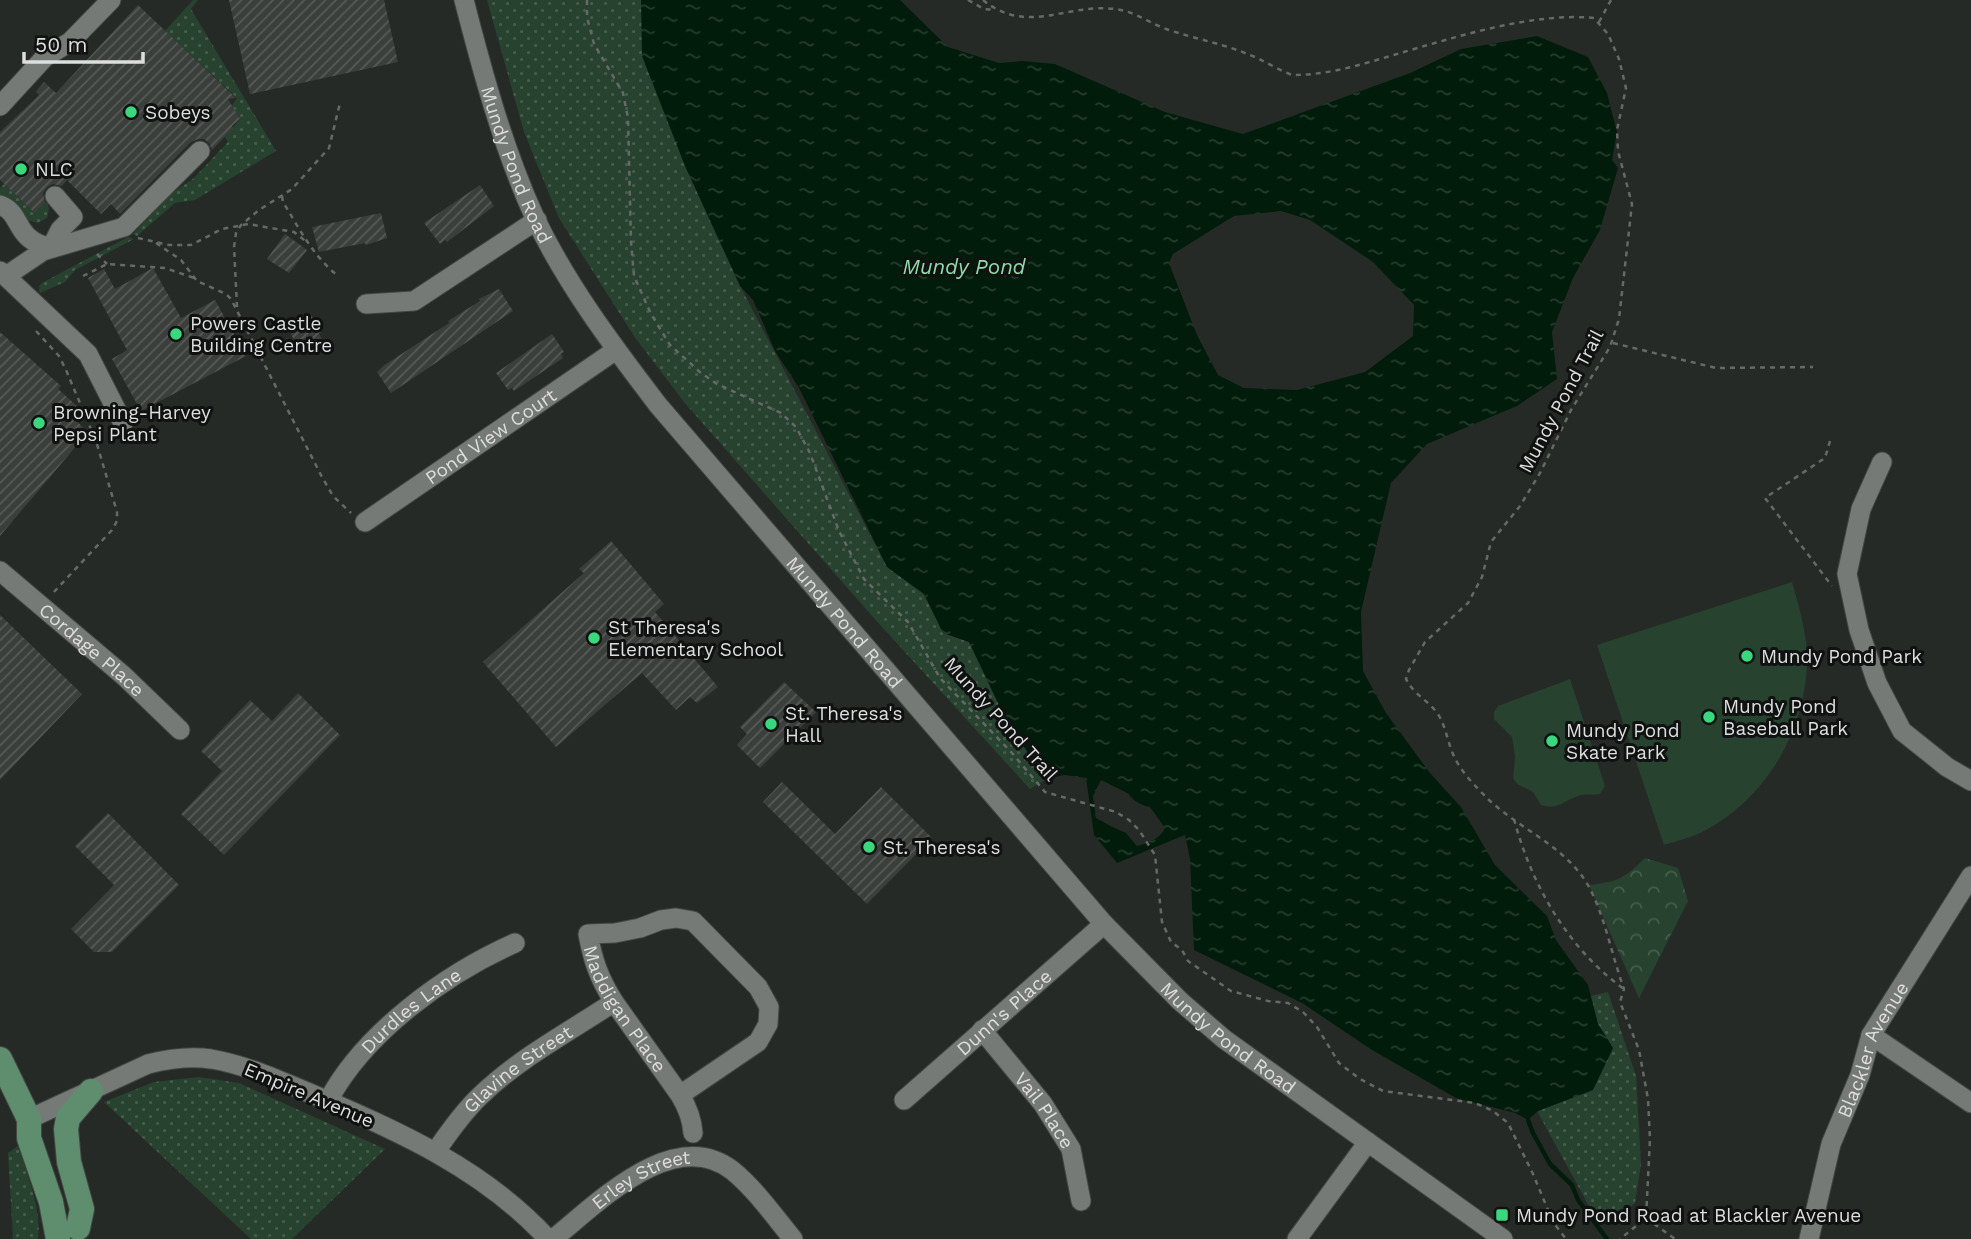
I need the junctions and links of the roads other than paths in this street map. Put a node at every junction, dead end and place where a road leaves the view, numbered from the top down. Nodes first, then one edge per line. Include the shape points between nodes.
1 (111, 0) edge
2 (464, 0) edge
3 (0, 106) edge
4 (200, 150) dead end
5 (55, 196) dead end
6 (0, 205) edge
7 (537, 220) junction
8 (51, 248) junction
9 (3, 273) edge
10 (366, 304) dead end
11 (616, 350) junction
12 (123, 423) dead end
13 (1882, 463) dead end
14 (365, 522) road end
15 (0, 571) edge
16 (180, 730) dead end
17 (1971, 781) edge
18 (1971, 876) edge
19 (1104, 924) junction
20 (514, 943) dead end
21 (614, 1002) junction
22 (982, 1030) junction
23 (1871, 1035) junction
24 (0, 1059) edge
25 (91, 1091) junction
26 (680, 1096) junction
27 (904, 1100) dead end
28 (327, 1101) junction
29 (1971, 1103) edge
30 (29, 1119) junction
31 (693, 1133) dead end
32 (1368, 1142) junction
33 (436, 1151) junction
34 (1081, 1201) dead end
35 (72, 1235) edge
36 (551, 1239) edge
37 (793, 1239) edge
38 (1297, 1239) edge
39 (1503, 1239) edge
40 (1809, 1239) edge

1 - 3 street via 70,42 45,57
2 - 7 street, Mundy Pond Road via 509,155
4 - 8 street via 119,229
5 - 8 street via 74,217
6 - 8 street via 9,209 30,240
7 - 10 street via 414,301
7 - 11 street, Mundy Pond Road via 567,277
8 - 9 street
9 - 12 street via 88,354
11 - 14 street, Pond View Court
11 - 19 street, Mundy Pond Road via 657,405
13 - 17 street via 1861,509 1847,574 1859,630 1877,683 1902,731
15 - 16 street, Cordage Place
18 - 23 street, Blackler Avenue
19 - 22 street, Dunn's Place
19 - 32 street, Mundy Pond Road via 1224,1038
20 - 28 street, Durdles Lane via 451,975 406,1010 339,1079
21 - 26 street, Maddigan Place
21 - 26 street, Maddigan Place via 594,968 588,934 615,933 676,918 692,921 758,986 769,1007 768,1024 758,1042
21 - 33 street, Glavine Street via 502,1077 479,1097
22 - 27 street, Dunn's Place
22 - 34 street, Vail Place via 1043,1104 1071,1149
23 - 29 street
23 - 40 street, Blackler Avenue via 1831,1144
24 - 30 main road
25 - 28 street, Empire Avenue via 148,1065 193,1058 232,1063
25 - 30 street, Empire Avenue
25 - 35 main road via 75,1107 66,1129 69,1162 82,1209
26 - 31 street, Maddigan Place via 690,1113
28 - 33 street, Empire Avenue
30 - 35 main road via 29,1138 51,1202
32 - 38 street
32 - 39 street, Mundy Pond Road
33 - 36 street, Empire Avenue via 505,1198
36 - 37 street, Erley Street via 636,1175 654,1164 685,1157 715,1161 731,1170

